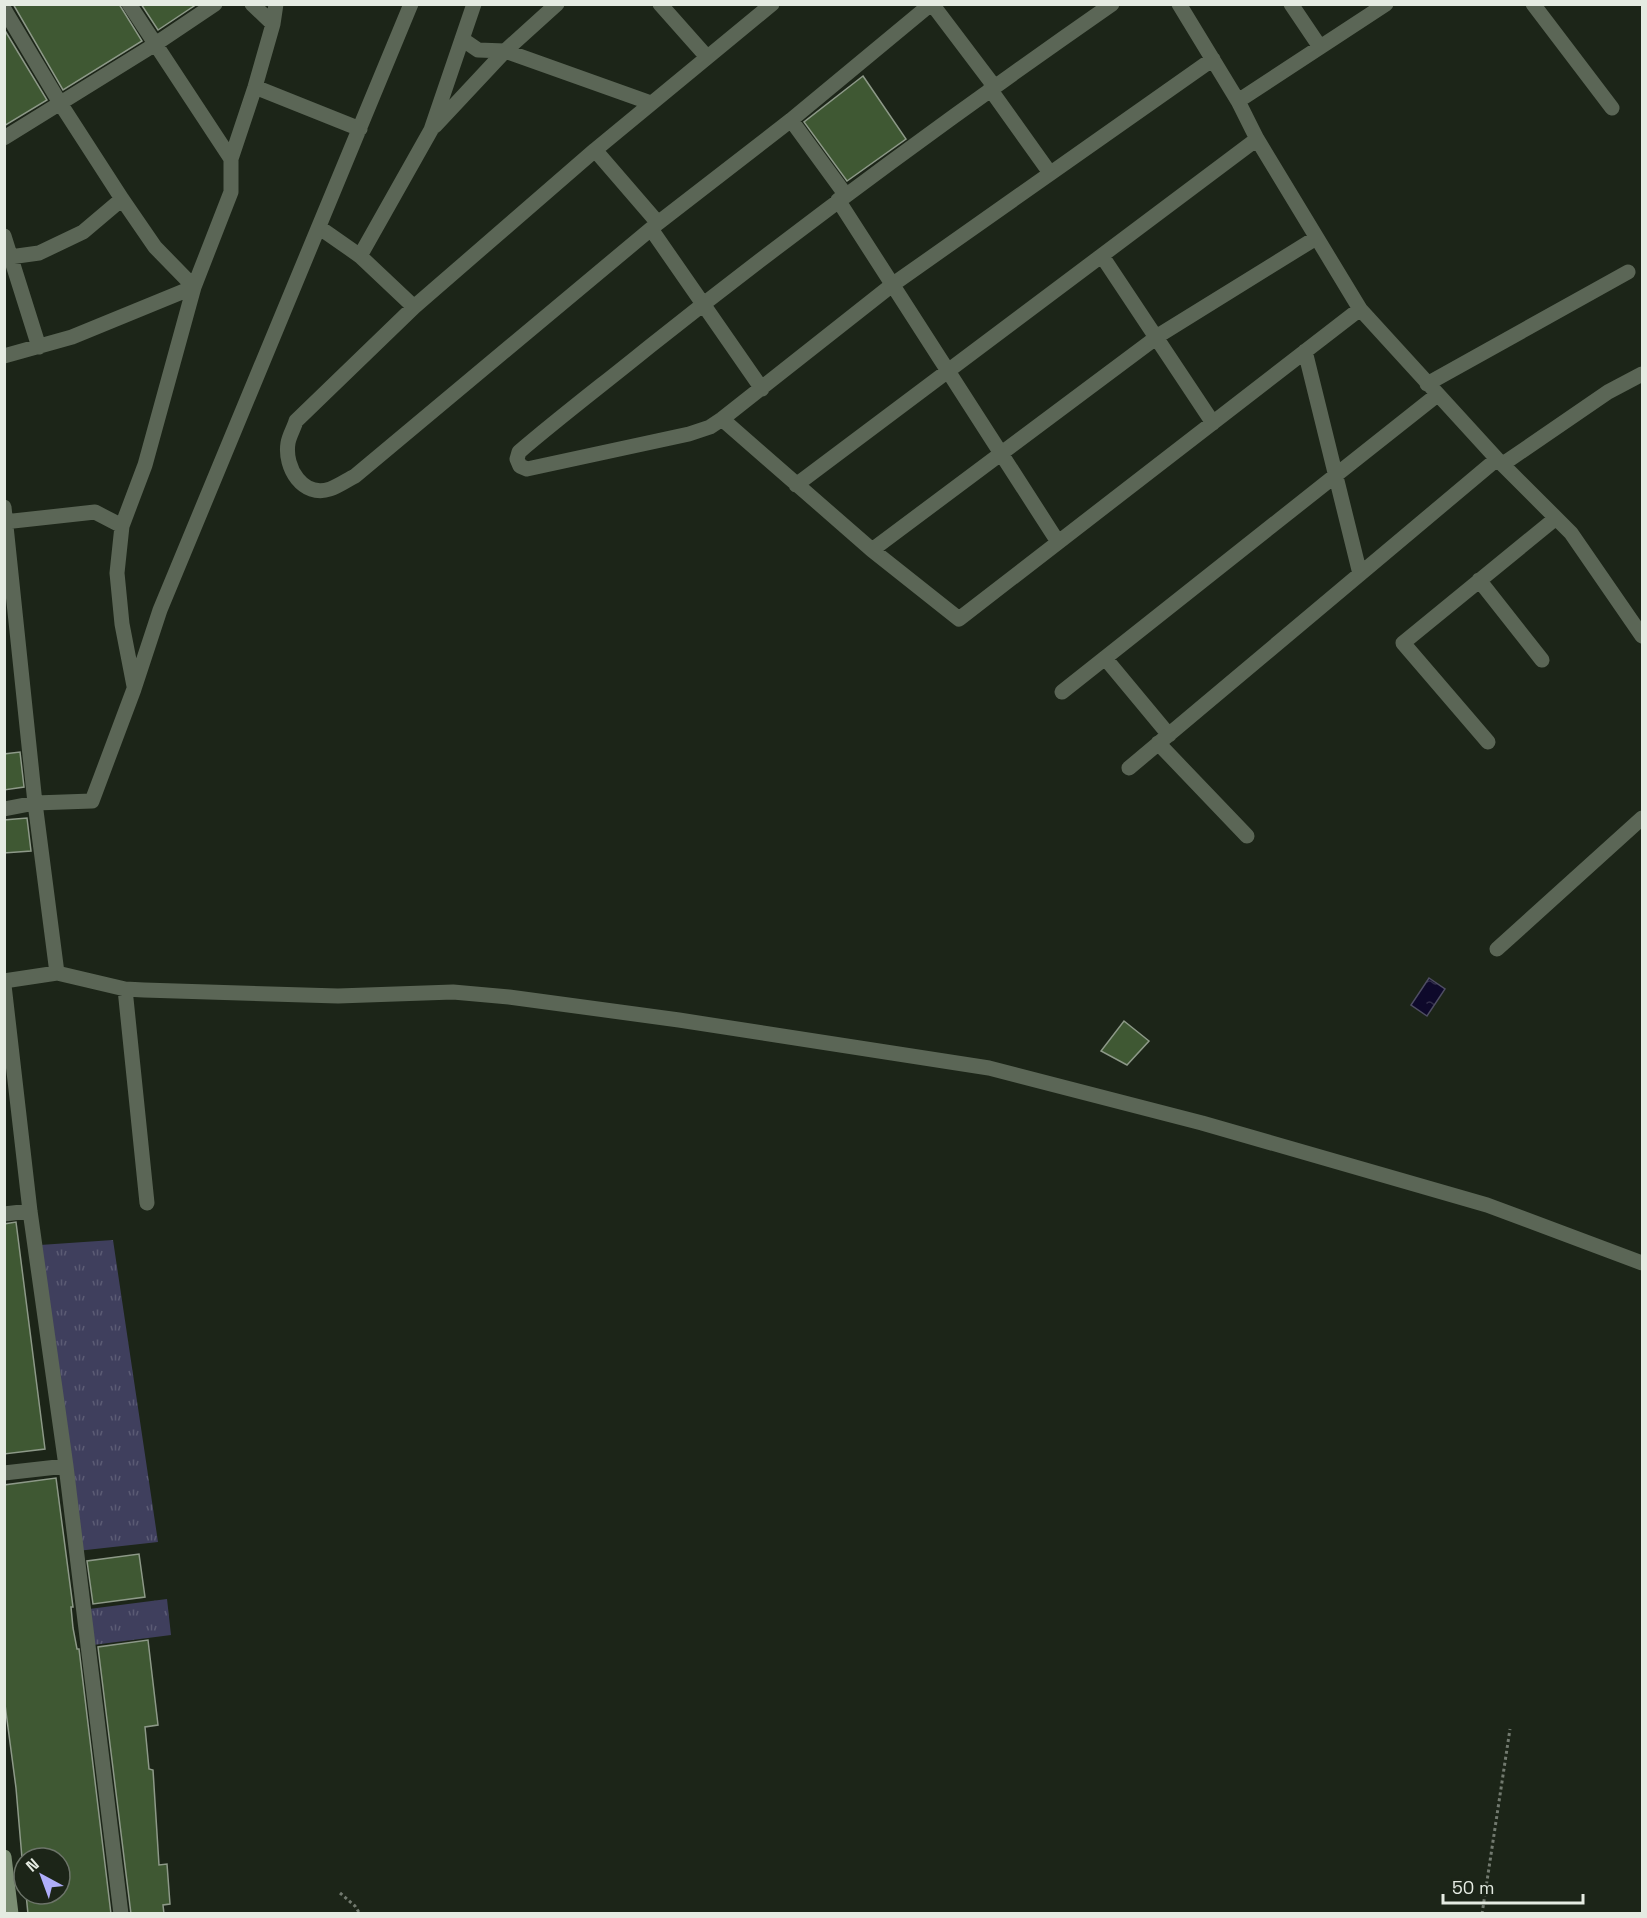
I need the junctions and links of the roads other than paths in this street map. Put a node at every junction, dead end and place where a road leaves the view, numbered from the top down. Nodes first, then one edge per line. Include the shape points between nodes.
1 (129, 4) edge
2 (215, 4) edge
3 (252, 4) edge
4 (276, 4) edge
5 (411, 4) edge
6 (474, 4) edge
7 (557, 4) edge
8 (660, 4) edge
9 (772, 4) edge
10 (932, 4) edge
11 (1112, 4) edge
12 (1179, 4) edge
13 (1291, 4) edge
14 (1533, 4) edge
15 (1381, 6) edge
16 (4, 9) edge
17 (273, 24) junction
18 (462, 39) junction
19 (154, 45) junction
20 (1320, 47) junction
21 (505, 51) junction
22 (707, 57) junction
23 (1213, 59) junction
24 (255, 87) junction
25 (992, 87) junction
26 (1238, 101) junction
27 (60, 103) junction
28 (651, 103) junction
29 (1612, 108) dead end
30 (791, 120) junction
31 (360, 129) junction
32 (431, 130) junction
33 (4, 138) edge
34 (1257, 139) junction
35 (595, 150) junction
36 (231, 159) junction
37 (1050, 173) junction
38 (841, 197) junction
39 (122, 199) junction
40 (655, 226) junction
41 (320, 228) junction
42 (4, 236) edge
43 (1316, 238) junction
44 (360, 256) junction
45 (1102, 256) junction
46 (10, 257) junction
47 (1628, 272) dead end
48 (892, 285) junction
49 (194, 287) junction
50 (703, 305) junction
51 (414, 307) junction
52 (1360, 309) junction
53 (1156, 338) junction
54 (39, 346) junction
55 (1305, 351) junction
56 (4, 356) edge
57 (948, 372) junction
58 (1642, 374) edge
59 (762, 389) junction
60 (1432, 389) junction
61 (722, 419) junction
62 (1213, 423) junction
63 (1001, 453) junction
64 (1500, 461) junction
65 (1336, 474) junction
66 (796, 485) junction
67 (5, 517) edge
68 (1556, 518) junction
69 (122, 526) junction
70 (1058, 542) junction
71 (872, 550) junction
72 (1360, 574) junction
73 (1479, 580) junction
74 (1642, 636) edge
75 (1106, 658) junction
76 (1542, 660) dead end
77 (134, 689) junction
78 (1062, 692) dead end
79 (1164, 739) junction
80 (1488, 742) dead end
81 (1129, 768) dead end
82 (35, 803) junction
83 (4, 809) edge
84 (1642, 818) edge
85 (1247, 836) dead end
86 (1497, 948) dead end
87 (57, 973) junction
88 (4, 983) edge
89 (125, 989) junction
90 (147, 1203) dead end
91 (30, 1211) junction
92 (4, 1214) edge
93 (1642, 1263) edge
94 (66, 1466) junction
95 (4, 1473) edge
96 (4, 1857) edge
97 (11, 1914) edge
98 (121, 1914) edge

1 - 19 street
2 - 19 street
3 - 17 street
4 - 17 street
5 - 31 street
6 - 18 street
7 - 21 street
8 - 22 street
9 - 22 street
10 - 25 street
10 - 30 street
11 - 25 street
12 - 23 street
13 - 20 street
14 - 29 street
15 - 20 street
16 - 27 street
17 - 24 street
18 - 21 street via 478,50
18 - 32 street
19 - 27 street
19 - 36 street
20 - 26 street
21 - 28 street
21 - 32 street
22 - 28 street
23 - 26 street
23 - 37 street
24 - 31 street
24 - 36 street
25 - 37 street
25 - 38 street
26 - 34 street
27 - 33 street
27 - 39 street
28 - 35 street
30 - 38 street
30 - 40 street
31 - 41 street
32 - 44 street
34 - 43 street
34 - 45 street
35 - 40 street
35 - 51 street
36 - 49 street via 231,192
37 - 48 street
38 - 48 street
38 - 50 street
39 - 46 street via 83,232 39,253
39 - 49 street via 155,247
40 - 50 street
40 - 51 street via 355,476 328,490 307,488 297,478 289,459 288,443 296,421
41 - 44 street
41 - 77 street via 160,610
42 - 46 street
43 - 52 street
43 - 53 street
44 - 51 street
45 - 53 street
45 - 57 street
46 - 54 street
47 - 60 street
48 - 57 street
48 - 59 street
49 - 54 street via 72,337
49 - 69 street via 145,465
50 - 59 street
50 - 61 street via 521,449 517,459 527,469 689,434
52 - 55 street
52 - 60 street
53 - 62 street
53 - 63 street
54 - 56 street
55 - 62 street
55 - 65 street
57 - 63 street
57 - 66 street
58 - 64 street
59 - 61 street
60 - 64 street
60 - 65 street
61 - 66 street
62 - 70 street
63 - 70 street
63 - 71 street
64 - 68 street
64 - 72 street
65 - 72 street
65 - 75 street
66 - 71 street
67 - 69 street via 95,512
67 - 82 street
68 - 73 street
68 - 74 street via 1571,533
69 - 77 street via 117,573
70 - 71 street via 959,619
72 - 79 street
73 - 76 street
73 - 80 street via 1403,643
75 - 78 street
75 - 79 street
77 - 82 street via 92,801
79 - 81 street
79 - 85 street
82 - 83 street
82 - 87 street
84 - 86 street
87 - 88 street
87 - 89 street
88 - 91 street
89 - 90 street
89 - 93 street via 338,996 453,992 509,997 989,1068 1202,1123 1487,1205
91 - 92 street
91 - 94 street
94 - 95 street
94 - 98 street
96 - 97 main road

